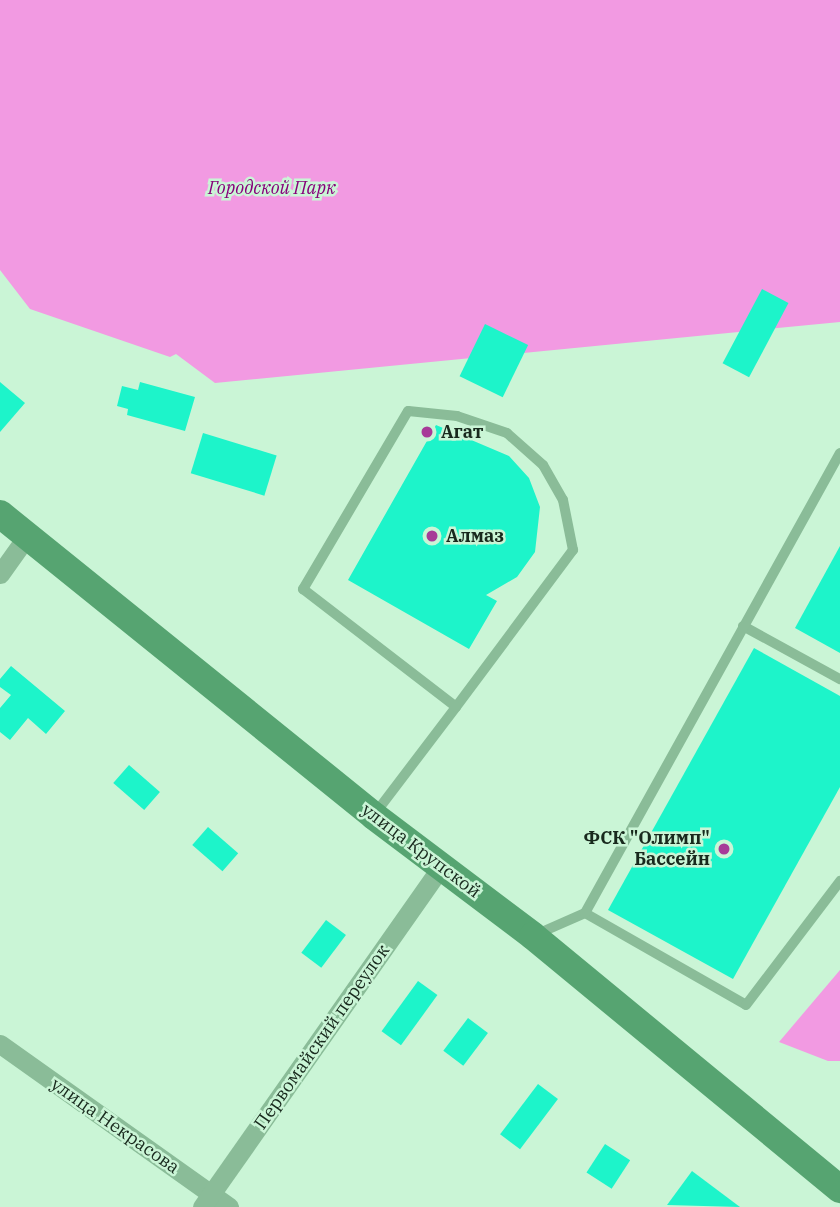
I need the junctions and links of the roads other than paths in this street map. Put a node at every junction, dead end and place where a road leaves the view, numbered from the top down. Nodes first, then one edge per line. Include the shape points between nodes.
1 (840, 453) edge
2 (0, 514) edge
3 (27, 536) junction
4 (0, 574) edge
5 (743, 626) junction
6 (840, 679) edge
7 (456, 707) junction
8 (374, 816) junction
9 (441, 867) junction
10 (840, 881) edge
11 (585, 913) junction
12 (533, 936) junction
13 (0, 1044) edge
14 (840, 1189) edge
15 (207, 1201) edge
16 (229, 1207) edge

1 - 5 lane
2 - 3 street, улица Крупской
3 - 4 street
3 - 8 street, улица Крупской
5 - 6 lane
5 - 11 lane
7 - 7 lane via 573,550 563,500 543,465 508,433 457,416 408,411 303,589
7 - 8 lane
8 - 9 street, улица Крупской
9 - 12 street, улица Крупской
9 - 15 street, Первомайский переулок
10 - 11 lane via 746,1005
11 - 12 lane
12 - 14 street, улица Крупской
13 - 15 street, улица Некрасова
15 - 16 street, улица Некрасова

